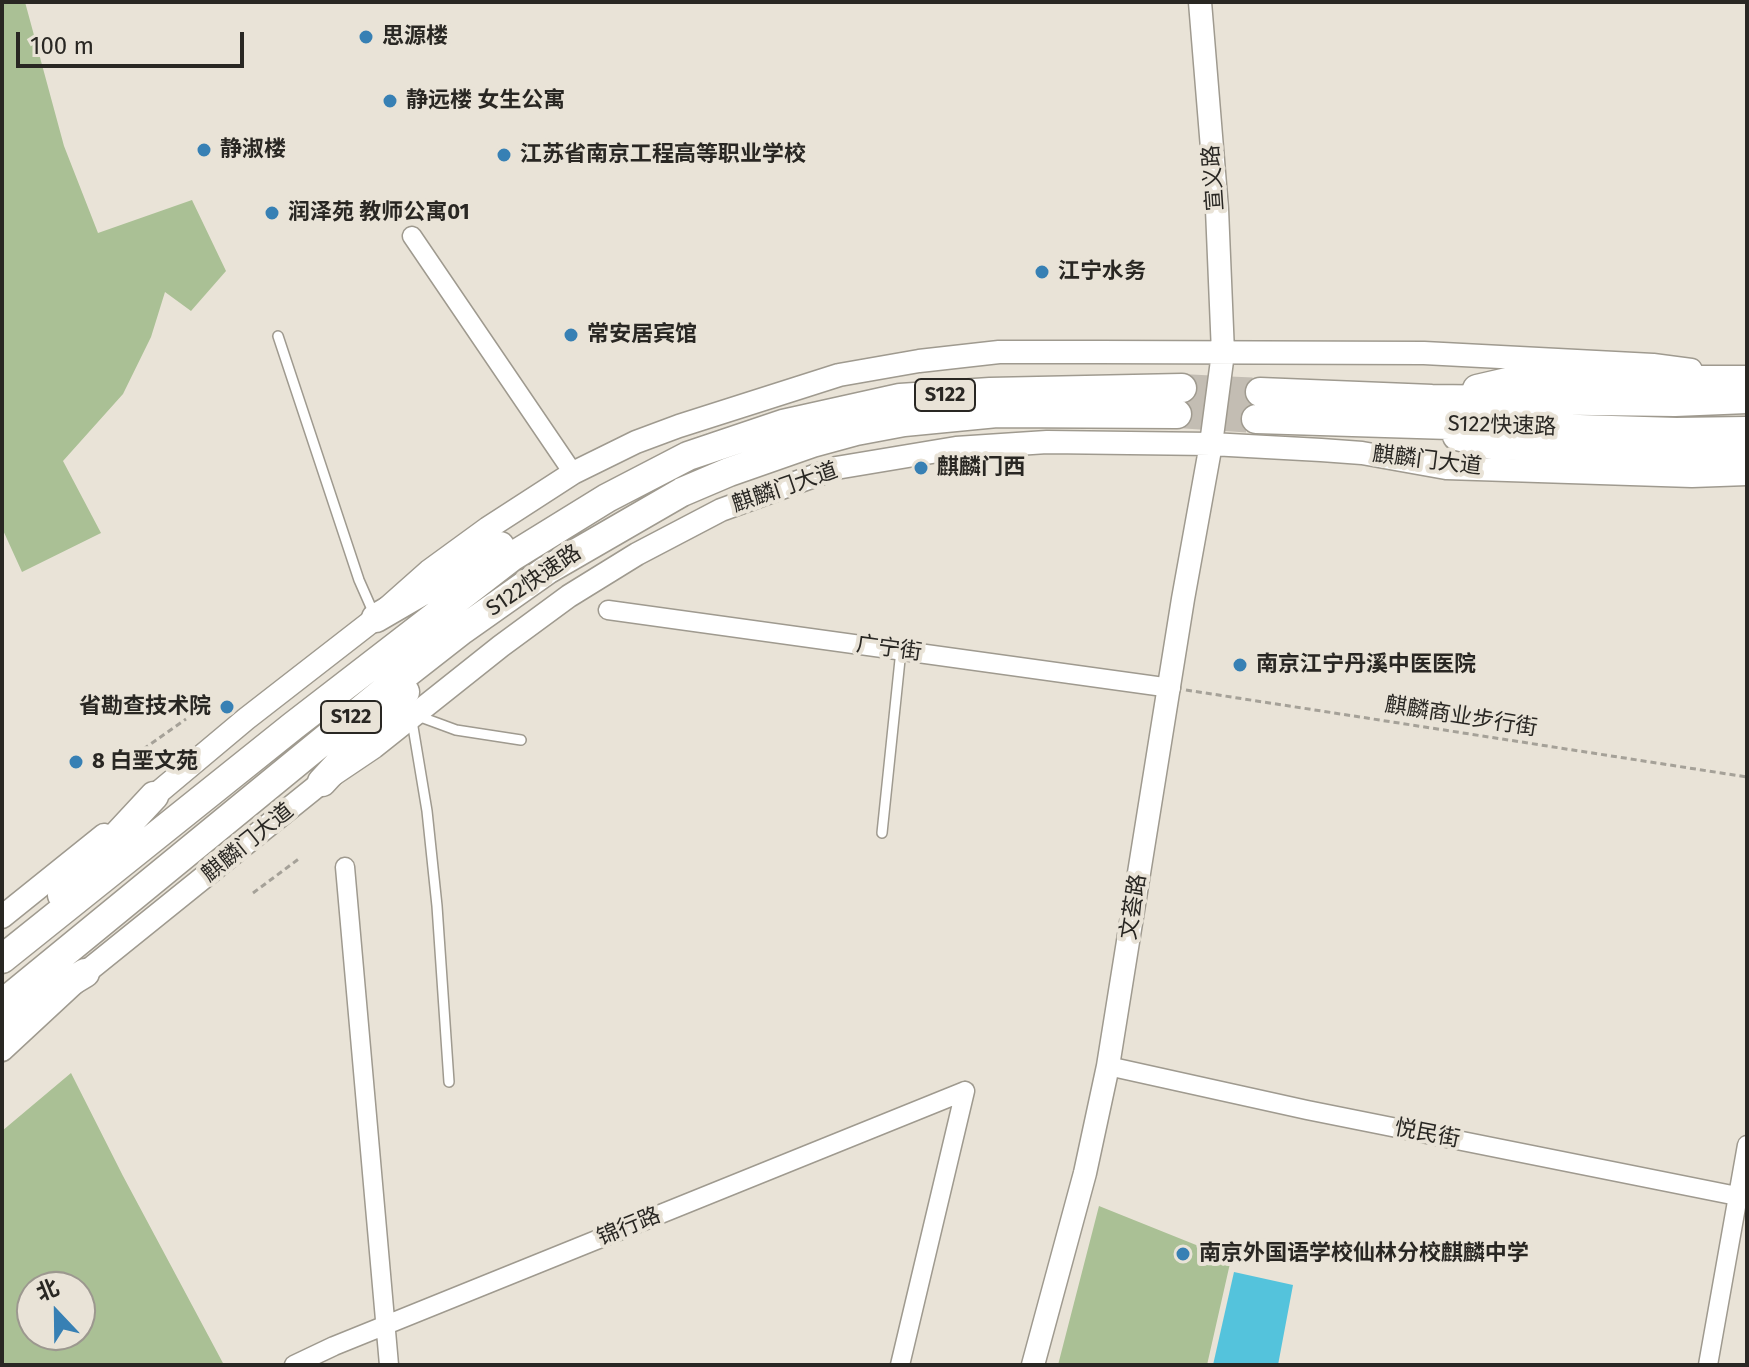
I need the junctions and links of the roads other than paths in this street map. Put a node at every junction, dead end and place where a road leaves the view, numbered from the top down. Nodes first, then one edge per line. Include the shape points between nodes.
1 (1200, 2) edge
2 (412, 236) dead end
3 (278, 336) dead end
4 (1223, 353) junction
5 (1747, 379) edge
6 (1432, 399) junction
7 (1747, 399) edge
8 (1410, 423) junction
9 (1747, 431) edge
10 (1211, 444) junction
11 (1747, 455) edge
12 (573, 473) junction
13 (1747, 474) edge
14 (607, 498) junction
15 (608, 610) dead end
16 (376, 618) junction
17 (462, 630) junction
18 (901, 650) junction
19 (1171, 688) junction
20 (413, 716) junction
21 (521, 740) dead end
22 (322, 782) junction
23 (154, 796) junction
24 (882, 833) dead end
25 (345, 867) dead end
26 (2, 917) edge
27 (3, 958) edge
28 (85, 973) junction
29 (2, 1004) edge
30 (2, 1023) edge
31 (2, 1050) edge
32 (1108, 1066) junction
33 (449, 1082) dead end
34 (1747, 1145) edge
35 (1742, 1197) edge
36 (384, 1327) junction
37 (294, 1365) edge
38 (389, 1365) edge
39 (900, 1365) edge
40 (1033, 1365) edge
41 (1708, 1365) edge

1 - 4 street, 宣义路
2 - 12 street
3 - 16 lane
4 - 5 street via 1424,353 1653,365
4 - 10 street, 宣义路
4 - 12 street via 999,352 839,375 679,426
5 - 6 highway via 1516,380
6 - 7 highway, S122快速路
6 - 8 highway, S122快速路 via 1258,405
8 - 9 highway, S122快速路
8 - 11 highway via 1492,445
10 - 13 street, 麒麟门大道 via 1362,453 1446,468
10 - 19 street, 文荟路
10 - 20 street, 麒麟门大道 via 1047,442 956,448 836,468 779,487 721,510 592,582
12 - 16 street via 476,536
14 - 16 highway via 503,544
14 - 17 highway, S122快速路 / S122 via 688,456 783,424 900,398 990,392 1180,401 904,422 812,443 682,492 547,570
14 - 27 highway, S122快速路 / S122 via 513,556 418,628
15 - 18 street, 广宁街
16 - 23 street
17 - 22 highway
17 - 29 highway, S122快速路 / S122
18 - 19 street, 广宁街
18 - 24 lane
19 - 32 street, 文荟路
20 - 21 lane via 456,730
20 - 22 street, 麒麟门大道
20 - 33 lane via 435,890
22 - 28 street, 麒麟门大道
23 - 26 street
23 - 27 highway
25 - 36 street
28 - 30 highway
28 - 31 street, 麒麟门大道
32 - 35 street, 悦民街
32 - 40 street, 文荟路
34 - 35 street
35 - 41 street
36 - 37 street, 锦行路
36 - 38 street
36 - 39 street, 锦行路 via 965,1091

